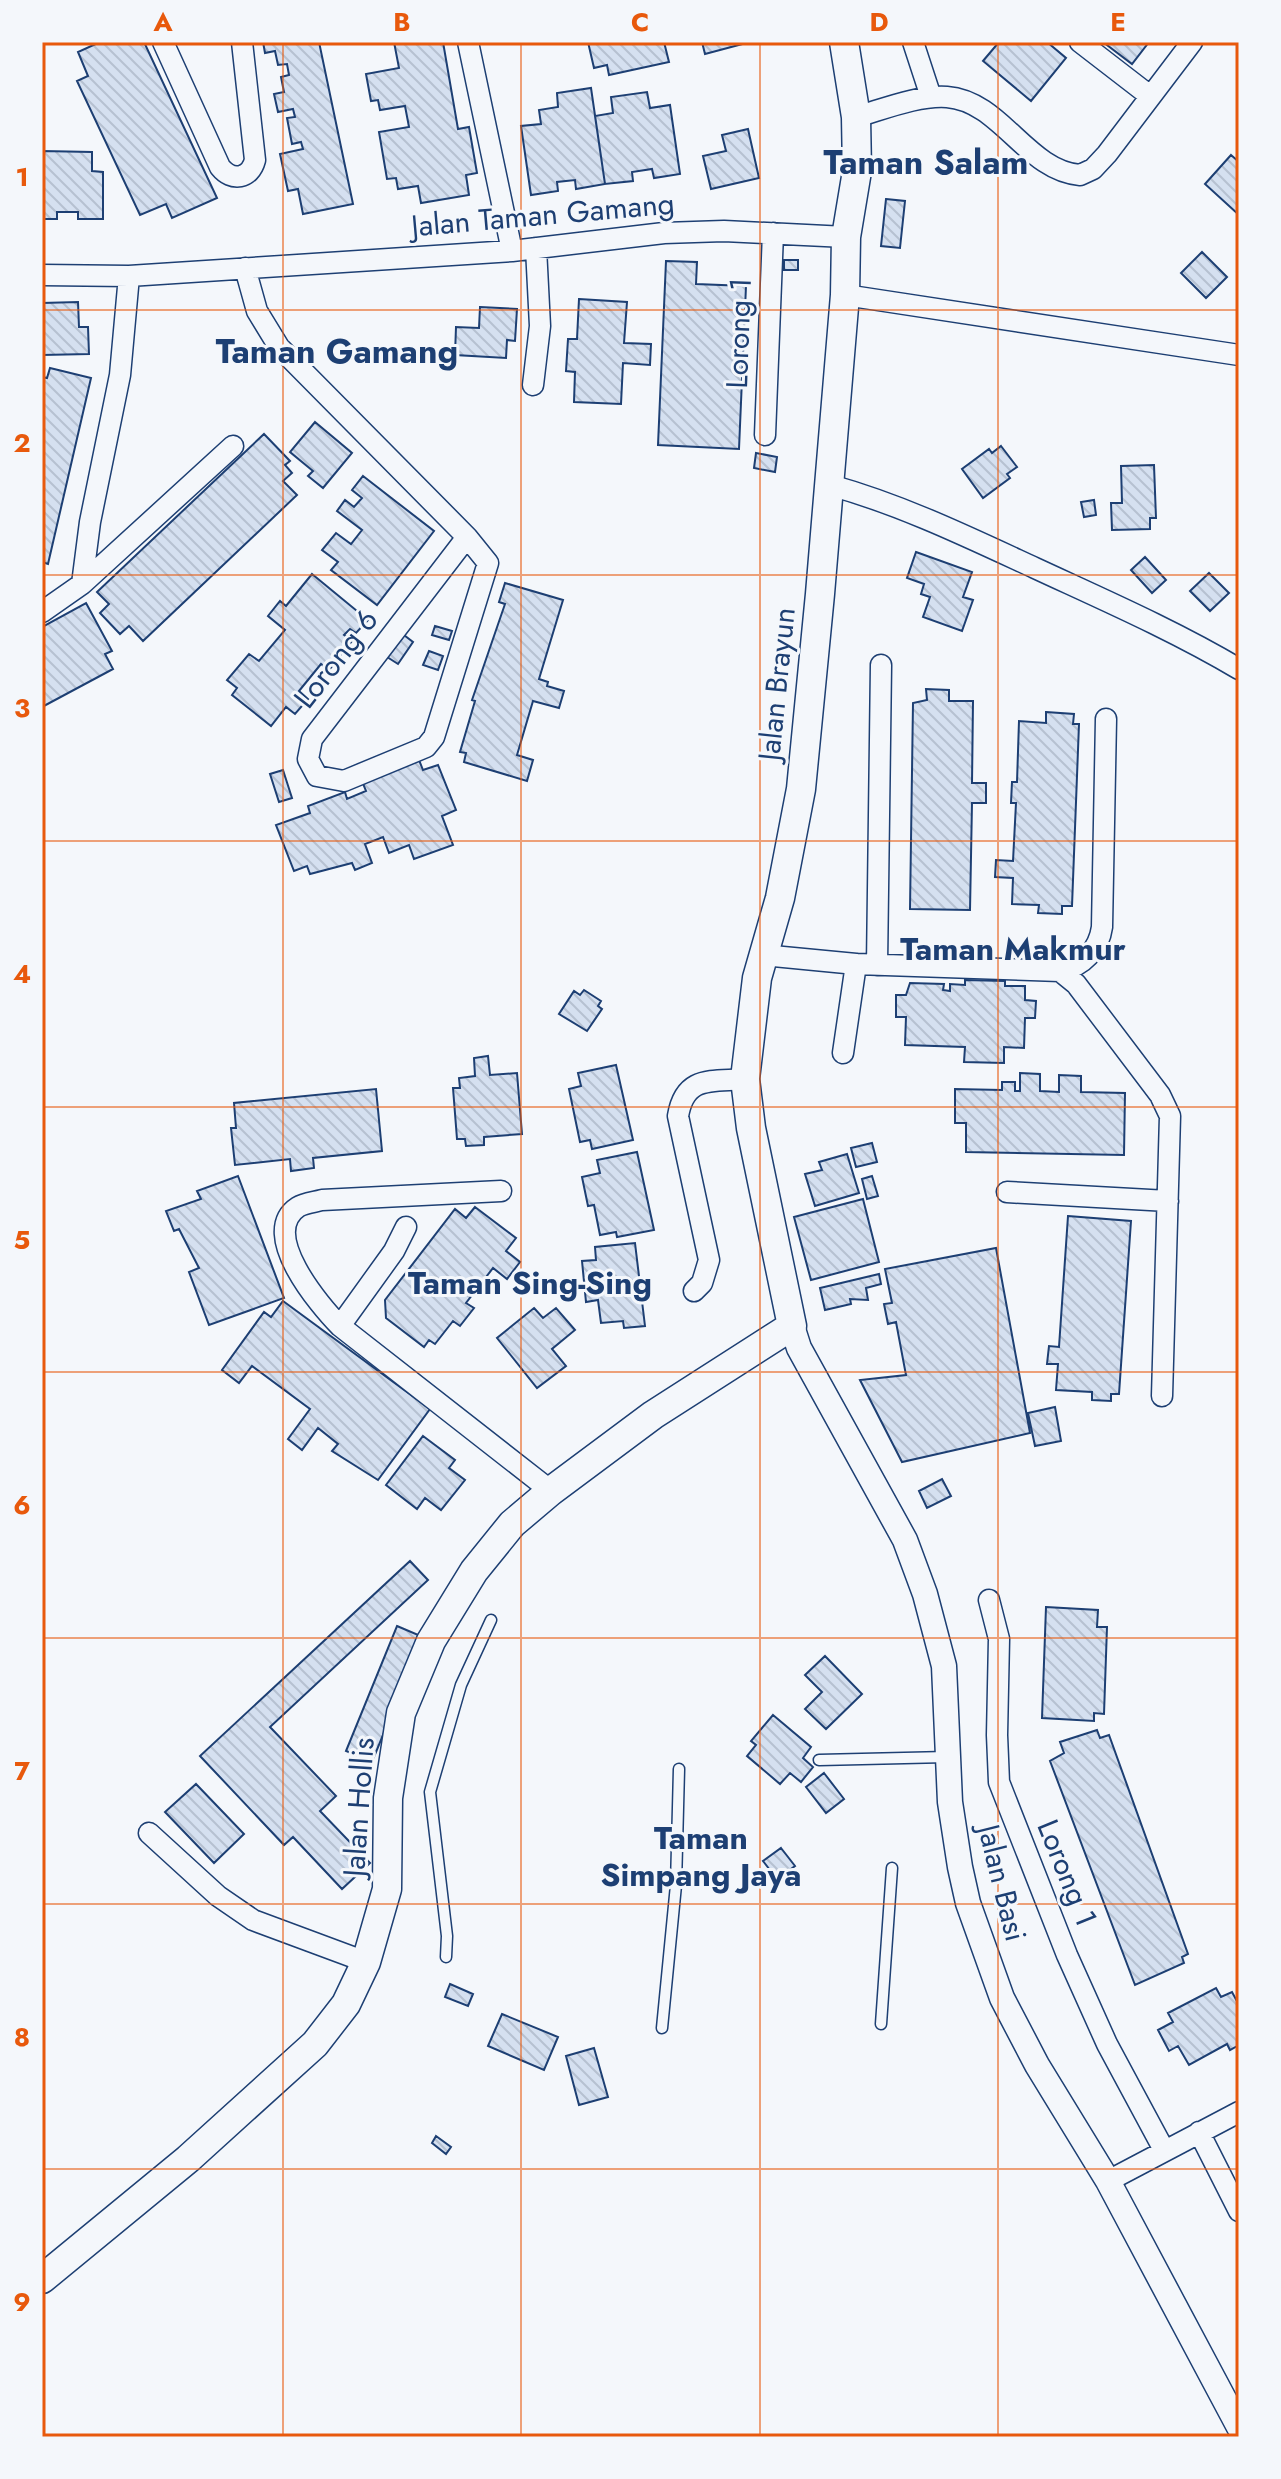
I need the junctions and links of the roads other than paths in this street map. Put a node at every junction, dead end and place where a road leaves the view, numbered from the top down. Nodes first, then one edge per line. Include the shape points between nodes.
1 (163, 42) edge
2 (242, 42) edge
3 (844, 42) edge
4 (913, 42) edge
5 (1080, 42) edge
6 (1192, 42) edge
7 (476, 44) edge
8 (1150, 96) junction
9 (931, 97) junction
10 (856, 117) junction
11 (773, 233) junction
12 (846, 237) junction
13 (536, 248) junction
14 (512, 251) junction
15 (245, 268) junction
16 (42, 275) edge
17 (129, 276) junction
18 (845, 295) junction
19 (1239, 355) edge
20 (533, 385) dead end
21 (765, 435) dead end
22 (233, 446) dead end
23 (830, 485) junction
24 (467, 537) junction
25 (82, 584) junction
26 (42, 612) edge
27 (881, 665) dead end
28 (1239, 669) edge
29 (1106, 719) dead end
30 (762, 955) junction
31 (856, 964) junction
32 (877, 965) junction
33 (1060, 971) junction
34 (843, 1053) dead end
35 (745, 1079) junction
36 (501, 1191) dead end
37 (1007, 1192) dead end
38 (1168, 1201) junction
39 (406, 1227) dead end
40 (694, 1291) dead end
41 (340, 1326) junction
42 (792, 1326) junction
43 (1162, 1396) dead end
44 (551, 1491) junction
45 (989, 1600) dead end
46 (491, 1620) dead end
47 (947, 1757) junction
48 (819, 1760) dead end
49 (679, 1769) dead end
50 (149, 1833) dead end
51 (892, 1868) dead end
52 (446, 1957) dead end
53 (366, 1962) junction
54 (881, 2024) dead end
55 (662, 2028) dead end
56 (1239, 2112) edge
57 (1199, 2132) junction
58 (1164, 2150) junction
59 (1108, 2181) junction
60 (1239, 2211) edge
61 (42, 2279) edge
62 (1239, 2427) edge

1 - 2 street via 220,167 240,177 255,160
3 - 10 main road, Jalan Brayun
4 - 9 street
5 - 8 street
6 - 8 street
7 - 14 street
8 - 9 street via 1107,154 1080,175 1042,159 971,104
9 - 10 street
10 - 12 main road, Jalan Brayun via 857,171
11 - 12 street, Jalan Taman Gamang
11 - 13 street, Jalan Taman Gamang via 664,233
11 - 21 street, Lorong 1
12 - 18 main road, Jalan Brayun
13 - 14 street, Jalan Taman Gamang
13 - 20 street via 540,326
14 - 15 street, Jalan Taman Gamang
15 - 17 street, Jalan Taman Gamang
15 - 24 street, Lorong 6 via 257,311 279,347
16 - 17 street, Jalan Taman Gamang
17 - 25 street via 120,375
18 - 19 street
18 - 23 main road, Jalan Brayun
22 - 25 street
23 - 28 street via 928,519 1104,598
23 - 30 main road, Jalan Brayun via 801,789 780,898
24 - 24 street, Lorong 6 via 485,555 488,571 434,737 416,754 344,781 317,776 308,759 312,739
25 - 26 street
27 - 32 street
29 - 33 street via 1101,939 1077,966
30 - 31 street
30 - 35 main road, Jalan Brayun
31 - 32 street
31 - 34 street
32 - 33 street
33 - 38 street via 1076,984 1167,1105
35 - 40 street via 695,1084 680,1105 709,1260
35 - 42 main road, Jalan Brayun
36 - 41 street via 322,1200 298,1207 287,1227 289,1252 311,1296
37 - 38 street
38 - 43 street
39 - 41 street
41 - 44 street
42 - 44 main road, Jalan Hollis via 653,1415
42 - 47 street, Jalan Basi via 799,1348 905,1540 925,1594 944,1666
44 - 53 main road, Jalan Hollis via 512,1524 474,1571 431,1641 401,1713 388,1798 387,1889
45 - 58 street, Lorong 1 via 999,1639 999,1782 1067,1955
46 - 52 lane via 461,1685 430,1792
47 - 48 lane
47 - 59 street, Jalan Basi via 968,1903 1002,1998
49 - 55 lane via 676,1885
50 - 53 street via 218,1896 253,1920
51 - 54 lane
53 - 61 main road, Jalan Hollis via 346,2004 315,2044 188,2159
56 - 57 street
57 - 58 street
57 - 60 street
58 - 59 street
59 - 62 street, Jalan Basi

